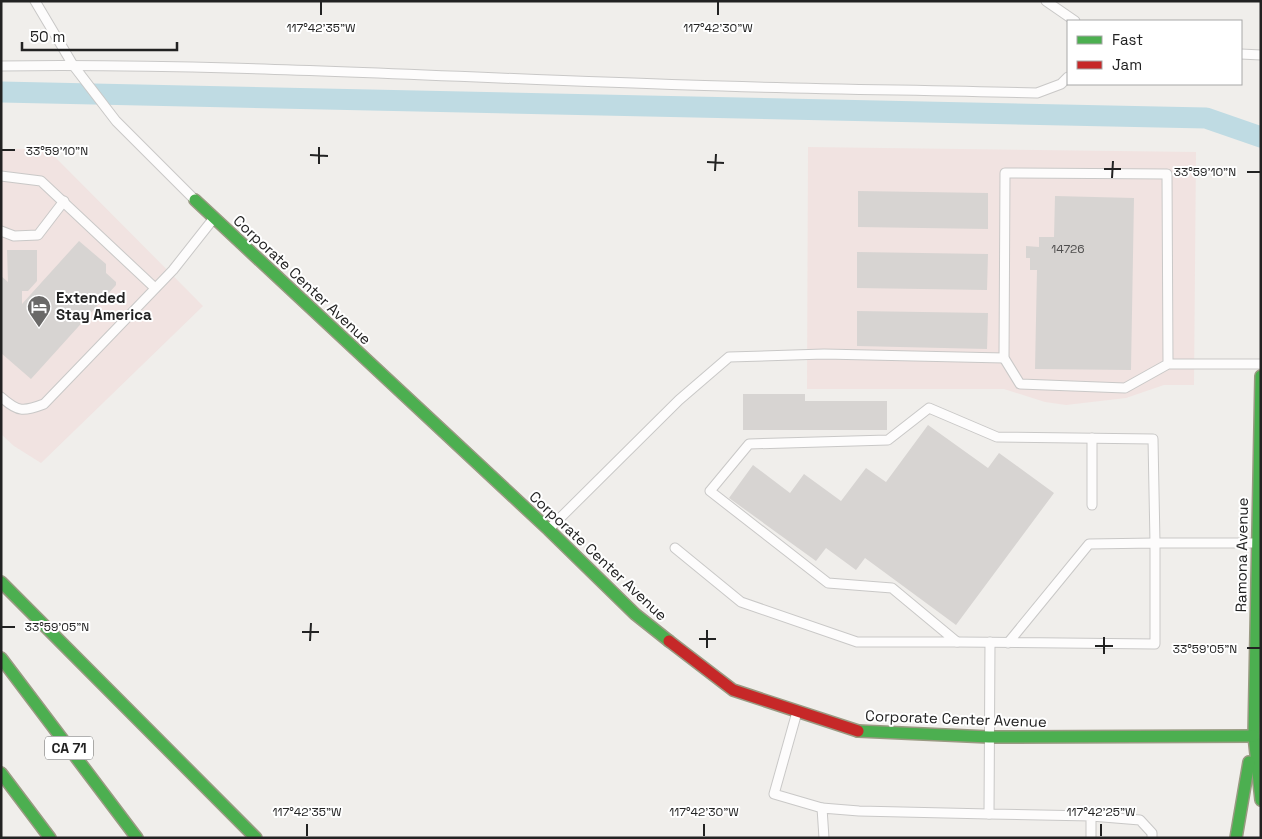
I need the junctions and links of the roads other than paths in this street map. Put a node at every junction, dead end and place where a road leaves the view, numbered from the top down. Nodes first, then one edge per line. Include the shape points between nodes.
1 (35, 1) edge
2 (1046, 1) edge
3 (1074, 20) edge
4 (1242, 54) edge
5 (1261, 54) edge
6 (73, 65) junction
7 (1, 66) edge
8 (1067, 78) edge
9 (1, 176) edge
10 (195, 200) joint
11 (64, 201) junction
12 (214, 218) junction
13 (1, 231) edge
14 (155, 288) junction
15 (1004, 358) junction
16 (1168, 364) junction
17 (1261, 364) edge
18 (1261, 376) edge
19 (1, 397) edge
20 (1092, 438) junction
21 (1092, 505) dead end
22 (549, 530) junction
23 (1155, 543) junction
24 (1257, 544) junction
25 (675, 548) dead end
26 (1, 582) edge
27 (1258, 604) edge
28 (957, 642) junction
29 (990, 642) junction
30 (1008, 643) junction
31 (1, 658) edge
32 (798, 712) junction
33 (1254, 736) junction
34 (989, 737) junction
35 (1, 773) edge
36 (1261, 800) edge
37 (822, 808) junction
38 (989, 814) junction
39 (1091, 816) junction
40 (50, 838) edge
41 (138, 838) edge
42 (256, 838) edge
43 (824, 838) edge
44 (1091, 838) edge
45 (1152, 838) edge
46 (1236, 838) edge

1 - 6 lane
2 - 3 lane
4 - 5 lane
6 - 7 lane
6 - 8 lane via 1037,93 1061,84
6 - 10 lane via 116,122
9 - 11 lane via 41,181
10 - 12 main road, Corporate Center Avenue
11 - 13 lane via 38,235 14,236
11 - 14 lane
12 - 14 lane
12 - 22 main road, Corporate Center Avenue
14 - 19 lane via 44,404 26,411 13,408
15 - 16 lane via 1020,384 1029,385 1125,388
15 - 16 lane via 1005,173 1166,174
15 - 22 lane via 824,354 730,357 679,400
16 - 17 lane
18 - 24 main road, Ramona Avenue
20 - 21 lane
20 - 23 lane via 1153,439
20 - 28 lane via 997,437 929,408 888,440 749,444 710,491 828,583 892,588
22 - 32 main road, Corporate Center Avenue via 635,614 732,690
23 - 24 lane
23 - 30 lane via 1089,544
23 - 30 lane via 1155,644
24 - 27 main road, Ramona Avenue
25 - 28 lane via 741,602 857,642
26 - 42 main road
27 - 33 main road, Ramona Avenue
28 - 29 lane
29 - 30 lane
29 - 34 lane
31 - 41 main road, CA 71
32 - 34 main road, Corporate Center Avenue via 855,731
32 - 37 lane via 774,794
33 - 34 main road, Corporate Center Avenue
33 - 36 main road, Ramona Avenue
33 - 46 main road, Ramona Avenue
34 - 38 lane
35 - 40 main road
37 - 38 lane
37 - 43 lane
38 - 39 lane
39 - 44 lane
39 - 45 lane via 1140,820 1152,833

